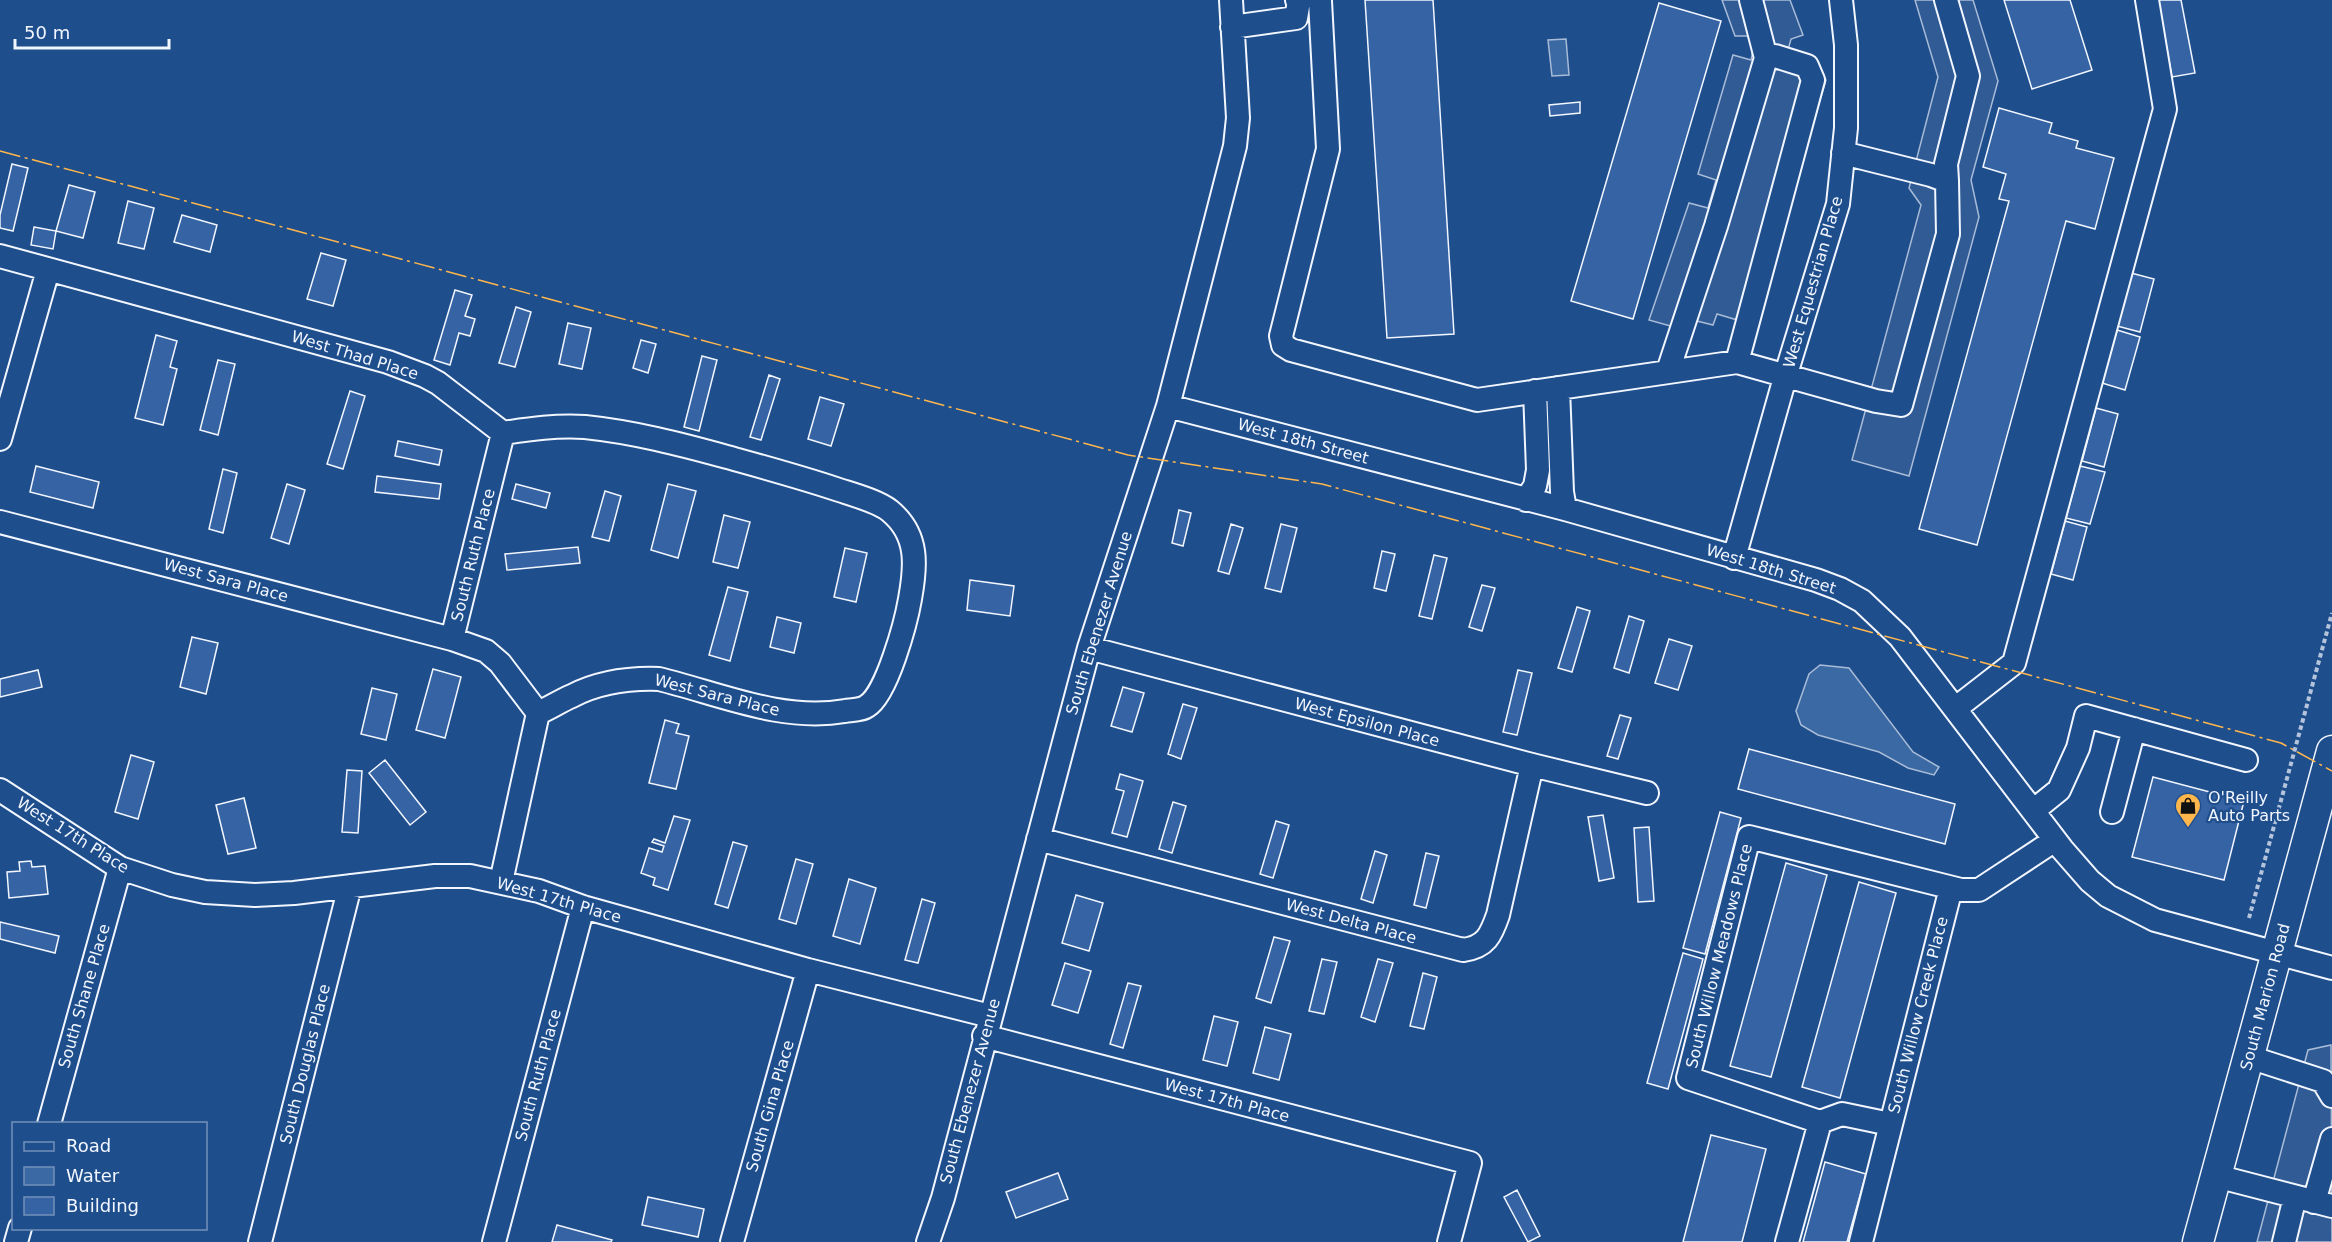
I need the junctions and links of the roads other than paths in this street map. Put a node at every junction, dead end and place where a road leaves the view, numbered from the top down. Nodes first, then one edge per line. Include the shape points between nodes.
1 (1231, 0) edge
2 (1309, 0) edge
3 (1751, 0) edge
4 (1841, 0) edge
5 (1946, 0) edge
6 (2147, 0) edge
7 (1232, 27) junction
8 (1766, 58) junction
9 (1846, 63) junction
10 (1807, 66) junction
11 (1843, 153) junction
12 (1947, 181) junction
13 (0, 256) edge
14 (48, 270) junction
15 (1737, 362) junction
16 (1668, 371) junction
17 (1786, 374) junction
18 (1558, 388) junction
19 (1535, 392) junction
20 (1168, 406) junction
21 (503, 433) junction
22 (0, 439) edge
23 (1526, 500) junction
24 (1565, 509) junction
25 (0, 522) edge
26 (1734, 558) junction
27 (452, 639) junction
28 (1089, 648) junction
29 (1956, 708) junction
30 (538, 713) junction
31 (2134, 729) junction
32 (2332, 751) edge
33 (2246, 760) dead end
34 (1532, 765) junction
35 (0, 790) edge
36 (1647, 793) dead end
37 (2033, 811) junction
38 (2112, 812) dead end
39 (1038, 839) junction
40 (2055, 840) junction
41 (120, 868) junction
42 (501, 882) junction
43 (350, 886) junction
44 (1951, 888) junction
45 (583, 907) junction
46 (2277, 954) junction
47 (2332, 968) edge
48 (808, 970) junction
49 (987, 1026) junction
50 (2249, 1057) junction
51 (2329, 1084) edge
52 (50, 1122) edge
53 (1820, 1122) junction
54 (1887, 1133) junction
55 (2332, 1139) edge
56 (2216, 1176) junction
57 (2314, 1202) edge
58 (260, 1242) edge
59 (494, 1242) edge
60 (732, 1242) edge
61 (928, 1242) edge
62 (1449, 1242) edge
63 (1787, 1242) edge
64 (1861, 1242) edge
65 (2198, 1242) edge
66 (2284, 1242) edge

1 - 7 street, South Ebenezer Avenue
2 - 7 street via 1296,18
2 - 19 street via 1328,149 1281,336 1283,345 1466,399
3 - 8 street
4 - 9 street, West Equestrian Place
5 - 12 street via 1968,76 1946,164
6 - 29 street via 2165,109 2014,663
7 - 20 street, South Ebenezer Avenue via 1238,118 1235,146
8 - 10 street via 1775,56
8 - 16 street
9 - 10 street
9 - 11 street, West Equestrian Place
10 - 15 street via 1813,80
11 - 12 street
11 - 17 street, West Equestrian Place via 1838,204
12 - 17 street via 1948,234 1901,405
13 - 14 street, West Thad Place
14 - 21 street, West Thad Place via 388,362 438,383
14 - 22 street
15 - 16 street
15 - 17 street
16 - 18 street
17 - 26 street, West Equestrian Place
18 - 19 street
18 - 24 street
19 - 23 street via 1538,470 1535,486
20 - 23 street, West 18th Street
20 - 28 street, South Ebenezer Avenue
21 - 27 street, South Ruth Place
21 - 30 street, West Sara Place via 553,427 622,431 805,478 889,510 909,535 915,568 908,610 885,685 866,707 831,714 792,714 659,679 641,678 605,684
23 - 24 street, West 18th Street
24 - 26 street, West 18th Street
25 - 27 street, West Sara Place
26 - 29 street, West 18th Street via 1816,580 1862,601 1900,637
27 - 30 street, South Ruth Place via 486,651
28 - 34 street, West Epsilon Place
28 - 39 street, South Ebenezer Avenue
29 - 37 street, West 18th Street
30 - 42 street
31 - 33 street
31 - 37 street via 2086,716 2078,748 2059,790
31 - 38 street
32 - 46 main road, South Marion Road
34 - 36 street, West Epsilon Place
34 - 39 street, West Delta Place via 1491,935 1475,948 1463,950
35 - 41 street, West 17th Place
37 - 40 street, West 18th Street
39 - 49 street, South Ebenezer Avenue
40 - 44 street, South Willow Meadows Place via 1979,890
40 - 46 street, West 18th Street via 2090,881 2129,908 2187,930
41 - 43 street, West 17th Place via 205,892 255,895
41 - 52 street, South Shane Place
42 - 43 street, West 17th Place via 470,876 435,876
42 - 45 street, West 17th Place
43 - 58 street, South Douglas Place
44 - 53 street, South Willow Meadows Place via 1749,837 1688,1078
44 - 54 street, South Willow Creek Place
45 - 48 street, West 17th Place
45 - 59 street, South Ruth Place
46 - 47 street, West 18th Street
46 - 50 main road, South Marion Road
48 - 49 street, West 17th Place
48 - 60 street, South Gina Place
49 - 61 street, South Ebenezer Avenue
49 - 62 street, West 17th Place via 1470,1163
50 - 51 street
50 - 56 main road, South Marion Road
53 - 54 street via 1842,1114
53 - 63 street
54 - 64 street, South Willow Creek Place
55 - 57 street
56 - 57 street
56 - 65 main road, South Marion Road
57 - 66 street

